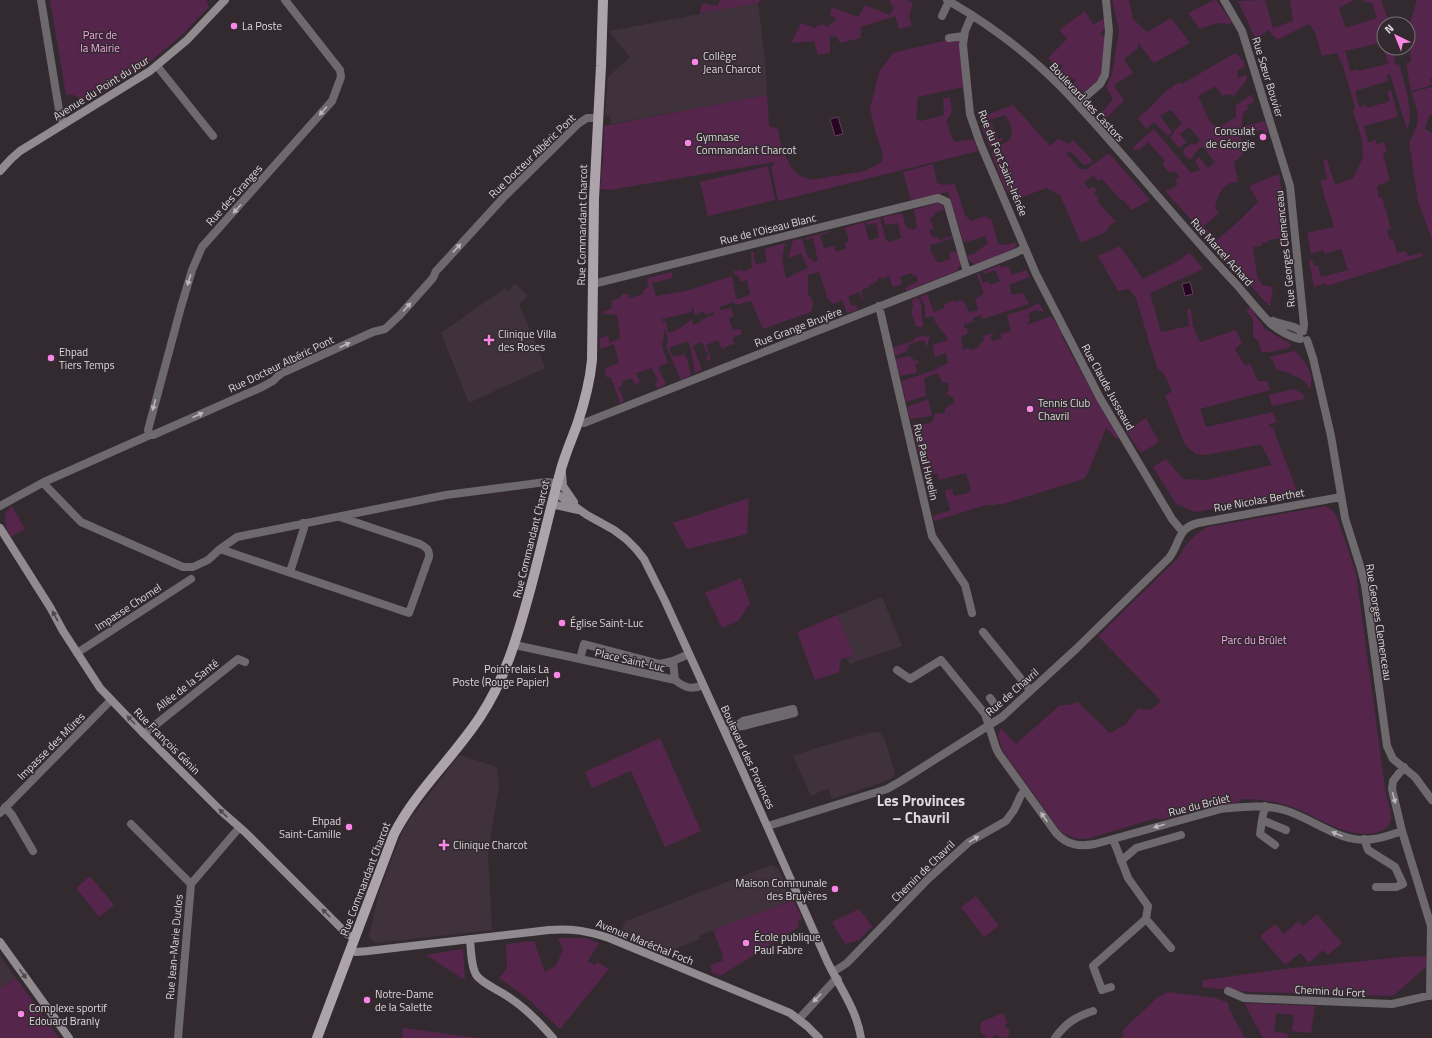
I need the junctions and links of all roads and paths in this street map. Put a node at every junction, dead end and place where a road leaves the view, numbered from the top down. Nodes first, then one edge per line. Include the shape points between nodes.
1 (41, 0) edge
2 (225, 0) edge
3 (285, 0) edge
4 (603, 0) edge
5 (1106, 0) edge
6 (1224, 0) edge
7 (952, 1) edge
8 (972, 15) junction
9 (942, 16) dead end
10 (964, 36) junction
11 (949, 38) dead end
12 (157, 66) junction
13 (1077, 104) junction
14 (597, 118) junction
15 (64, 123) junction
16 (213, 136) dead end
17 (1284, 164) joint
18 (0, 171) edge
19 (1162, 202) joint
20 (1025, 248) junction
21 (967, 272) junction
22 (593, 284) junction
23 (879, 306) junction
24 (1303, 336) junction
25 (578, 422) junction
26 (150, 435) junction
27 (562, 468) junction
28 (44, 482) junction
29 (557, 484) junction
30 (1341, 498) junction
31 (553, 499) junction
32 (0, 506) edge
33 (580, 511) junction
34 (338, 516) junction
35 (304, 523) junction
36 (0, 528) edge
37 (1182, 531) junction
38 (220, 549) junction
39 (290, 572) junction
40 (191, 579) dead end
41 (972, 613) dead end
42 (983, 632) dead end
43 (515, 645) junction
44 (77, 653) junction
45 (689, 654) junction
46 (580, 659) junction
47 (673, 661) junction
48 (245, 662) dead end
49 (663, 664) junction
50 (897, 670) dead end
51 (662, 678) junction
52 (675, 680) junction
53 (703, 685) junction
54 (1030, 690) junction
55 (112, 700) junction
56 (990, 726) junction
57 (736, 727) junction
58 (725, 732) junction
59 (144, 734) junction
60 (1404, 767) junction
61 (1025, 790) junction
62 (1432, 800) edge
63 (1265, 806) junction
64 (3, 810) edge
65 (1262, 820) junction
66 (131, 824) dead end
67 (768, 826) junction
68 (239, 828) junction
69 (1286, 830) dead end
70 (1402, 831) junction
71 (1181, 835) dead end
72 (1113, 839) junction
73 (1364, 839) junction
74 (1275, 845) dead end
75 (33, 851) dead end
76 (1121, 861) junction
77 (191, 884) junction
78 (1376, 887) dead end
79 (1146, 919) junction
80 (355, 938) junction
81 (470, 940) junction
82 (0, 942) edge
83 (1171, 948) dead end
84 (351, 950) junction
85 (835, 976) junction
86 (1111, 987) dead end
87 (1228, 991) dead end
88 (1431, 996) edge
89 (1092, 1011) dead end
90 (799, 1019) junction
91 (69, 1038) edge
92 (178, 1038) edge
93 (317, 1038) edge
94 (553, 1038) edge
95 (819, 1038) edge
96 (861, 1038) edge
97 (1055, 1038) edge

1 - 15 street via 60,116
2 - 12 main road, Avenue du Point du Jour via 187,40
3 -> 26 street, Rue des Granges via 340,70 341,77 332,101 202,247 179,314 148,430
4 - 14 main road, Rue Commandant Charcot
5 - 13 street via 1109,31 1105,75 1100,84
6 - 17 street, Rue Sœur Bouvier via 1242,31
7 - 8 street, Boulevard des Castors
7 - 9 street
8 - 10 street, Rue du Fort Saint-Irénée
8 - 13 street, Boulevard des Castors via 1038,66
10 - 11 street
10 - 20 street, Rue du Fort Saint-Irénée via 970,114
12 - 15 main road, Avenue du Point du Jour
12 - 16 street
13 - 19 street, Boulevard des Castors
14 - 22 main road, Rue Commandant Charcot
26 -> 14 street, Rue Docteur Albéric Pont via 262,387 282,373 385,329 521,179 578,124 587,118
15 - 18 main road, Avenue du Point du Jour via 20,151
17 - 24 street, Rue Georges Clemenceau via 1290,186 1299,267
19 - 24 street, Rue Marcel Achard via 1265,317 1282,325 1298,327
20 - 21 street, Rue Grange Bruyère
20 - 37 street, Rue Claude Jusseaud via 1100,398 1172,519
21 - 22 street, Rue de l'Oiseau Blanc via 947,202 938,198
21 - 23 street, Rue Grange Bruyère
22 - 25 main road, Rue Commandant Charcot via 592,367
23 - 25 street, Rue Grange Bruyère via 584,423
23 - 41 street, Rue Paul Huvelin via 932,536 965,585
24 - 30 street, Rue Georges Clemenceau via 1313,358 1331,436
25 - 27 main road, Rue Commandant Charcot
26 - 28 street, Rue Docteur Albéric Pont
27 - 29 main road, Rue Commandant Charcot
27 - 33 main road, Boulevard des Provinces via 563,486
28 - 32 street, Rue Docteur Albéric Pont
28 - 38 street via 81,522 183,567 193,567 208,560
29 - 31 main road, Rue Commandant Charcot
29 - 34 street via 548,482 446,495
30 - 37 street, Rue Nicolas Berthet via 1198,522
30 - 60 street, Rue Georges Clemenceau via 1365,585 1386,746 1393,759
31 - 33 main road, Boulevard des Provinces via 562,497
31 - 43 main road, Rue Commandant Charcot
33 - 45 main road, Boulevard des Provinces via 614,530 636,548 644,559
34 - 35 street
34 - 39 street via 426,548 429,557 409,613
35 - 38 street via 237,537
35 - 39 street
44 -> 36 main road, Rue François Génin
37 - 54 street, Rue de Chavril via 1169,558
38 - 39 street
40 - 44 street, Impasse Chomel
42 - 54 street
43 - 46 street, Place Saint-Luc
43 - 80 main road, Rue Commandant Charcot via 505,671 480,717 403,818 394,834
44 - 55 main road, Rue François Génin
45 - 47 street, Place Saint-Luc
45 - 53 main road, Boulevard des Provinces
46 - 49 street, Place Saint-Luc via 584,644
46 - 51 street, Place Saint-Luc
47 - 49 street, Place Saint-Luc
47 - 52 street, Place Saint-Luc
48 - 59 street, Allée de la Santé via 238,659
49 - 51 street via 665,671
50 - 56 street via 910,679 941,660 985,714
51 - 52 street, Place Saint-Luc
52 - 53 street, Place Saint-Luc via 689,689
53 - 58 main road, Boulevard des Provinces
54 - 56 street, Rue de Chavril
59 -> 55 main road, Rue François Génin
55 - 64 street, Impasse des Mûres
56 - 61 street via 996,748
56 - 67 street, Rue de Chavril via 886,789
57 - 57 street via 794,713 793,709 743,721
57 - 58 street
58 - 67 main road, Boulevard des Provinces
68 -> 59 main road, Rue François Génin
60 - 62 street, Rue Georges Clemenceau
60 -> 70 street via 1393,781 1392,789
72 -> 61 street, Rue du Brûlet via 1086,846 1067,842 1056,833
85 -> 61 street, Chemin de Chavril via 944,864 969,842 1006,821
63 - 65 street
63 -> 72 street, Rue du Brûlet via 1221,809
73 -> 63 street, Rue du Brûlet via 1340,835 1285,810
64 - 75 street, Impasse des Mûres via 12,815
65 - 69 street
65 - 74 street via 1260,834
66 - 77 street
67 - 85 main road, Boulevard des Provinces
68 - 77 street, Rue Jean-Marie Duclos
80 -> 68 main road, Rue François Génin via 347,934
70 - 73 street, Rue du Brûlet via 1372,840
70 - 88 street via 1431,926
71 - 76 street via 1136,848
72 - 76 street
73 - 78 street via 1368,850 1395,867 1403,884 1396,887
76 - 79 street via 1128,878 1148,906
77 - 92 street, Rue Jean-Marie Duclos
79 - 83 street
79 - 86 street via 1093,966 1102,990
80 - 84 main road, Rue Commandant Charcot
81 - 84 main road, Avenue Maréchal Foch via 368,951
81 - 90 main road, Avenue Maréchal Foch via 564,929 585,931 609,938
81 - 94 main road via 476,975 512,999 536,1019
82 -> 91 main road
84 - 93 main road, Rue Commandant Charcot
85 -> 90 street, Chemin de Chavril via 833,982
85 - 96 main road, Boulevard des Provinces via 860,1027
87 - 88 street, Chemin du Fort via 1244,998 1392,1004
89 - 97 street via 1063,1027
90 - 95 main road, Avenue Maréchal Foch

